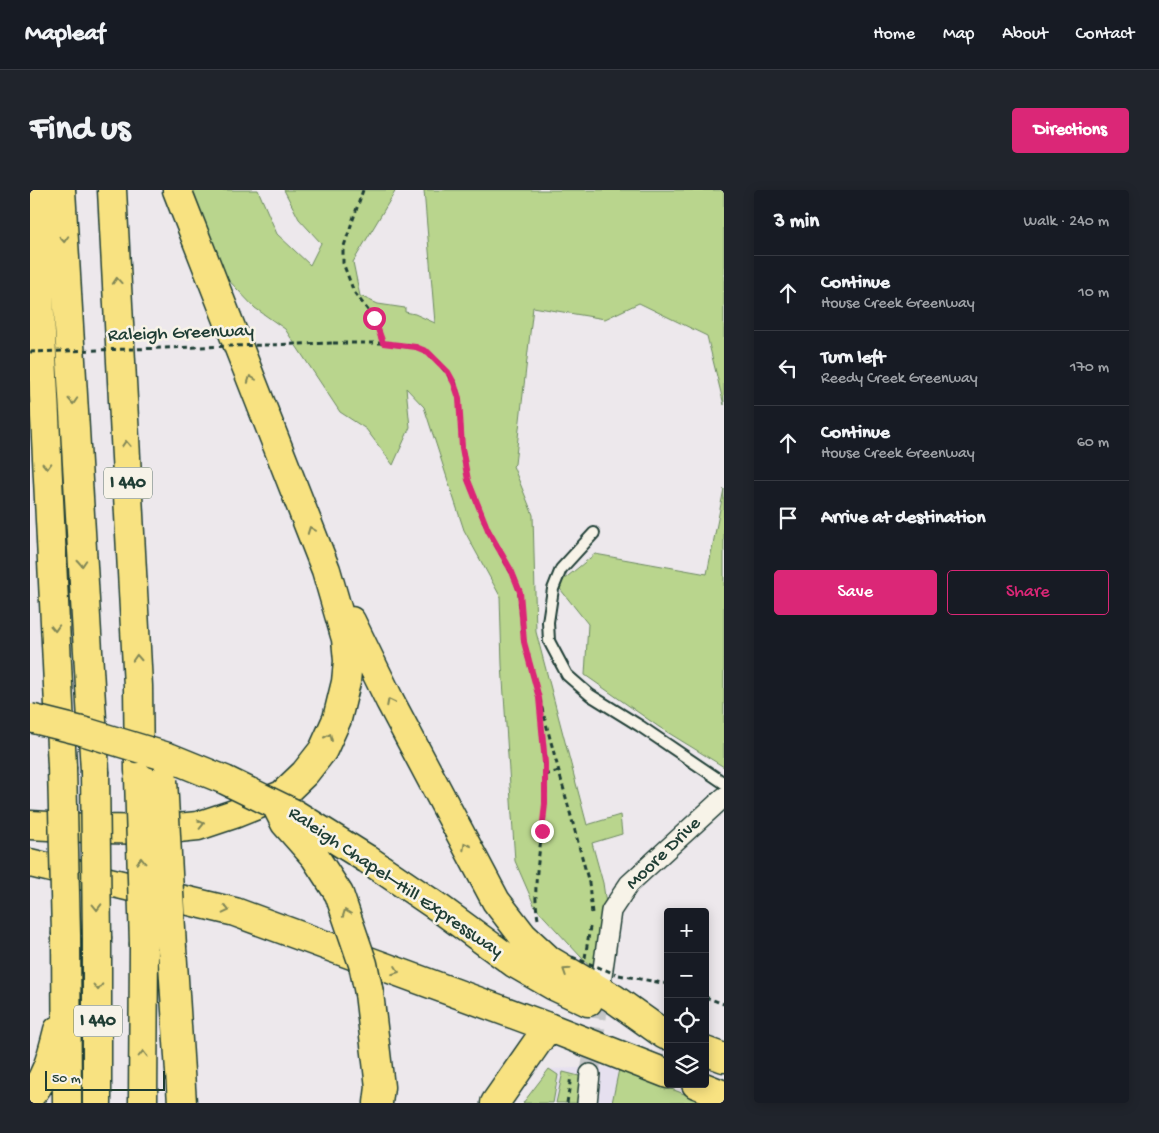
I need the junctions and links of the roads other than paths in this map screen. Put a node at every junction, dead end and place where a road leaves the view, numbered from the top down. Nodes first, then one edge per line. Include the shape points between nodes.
1 (34, 190) edge
2 (62, 190) edge
3 (112, 190) edge
4 (177, 190) edge
5 (594, 532) dead end
6 (326, 570) junction
7 (30, 718) edge
8 (151, 778) junction
9 (724, 783) edge
10 (724, 797) edge
11 (275, 804) junction
12 (30, 825) edge
13 (30, 863) edge
14 (66, 964) junction
15 (609, 975) tunnel mouth
16 (548, 1027) junction
17 (664, 1034) edge
18 (664, 1035) edge
19 (709, 1052) edge
20 (724, 1058) edge
21 (664, 1072) edge
22 (590, 1074) tunnel mouth
23 (706, 1088) edge
24 (724, 1095) edge
25 (30, 1096) edge
26 (68, 1103) edge
27 (97, 1103) edge
28 (142, 1103) edge
29 (182, 1103) edge
30 (378, 1103) edge
31 (495, 1103) edge
32 (587, 1103) edge

1 -> 14 main road, bridge via 62,767
2 -> 27 main road, I 440, bridge via 95,771
8 -> 3 main road, I 440 via 138,686
6 -> 4 main road
5 - 9 lane via 561,569 553,589 548,622 554,650 567,675 590,695
12 -> 6 main road via 140,830 198,826 282,795 324,750 337,719 346,682 346,639
17 -> 6 main road via 613,998 549,960 523,936 496,901 390,701
7 - 11 main road, Raleigh Chapel–Hill Expressway, bridge via 171,758
28 -> 8 main road, I 440, bridge
8 - 29 main road, bridge via 172,948
10 - 15 street, Moore Drive via 628,884 611,911
11 - 18 main road, Raleigh Chapel–Hill Expressway, bridge via 367,859 514,962 554,986
30 -> 11 main road, bridge via 380,1086 369,993 363,964 339,894
13 -> 16 main road via 236,912
14 - 25 main road via 58,1030 50,1060 40,1086
14 - 26 main road
16 - 21 main road
16 - 31 main road
19 - 20 main road
22 - 32 street
23 - 24 main road

